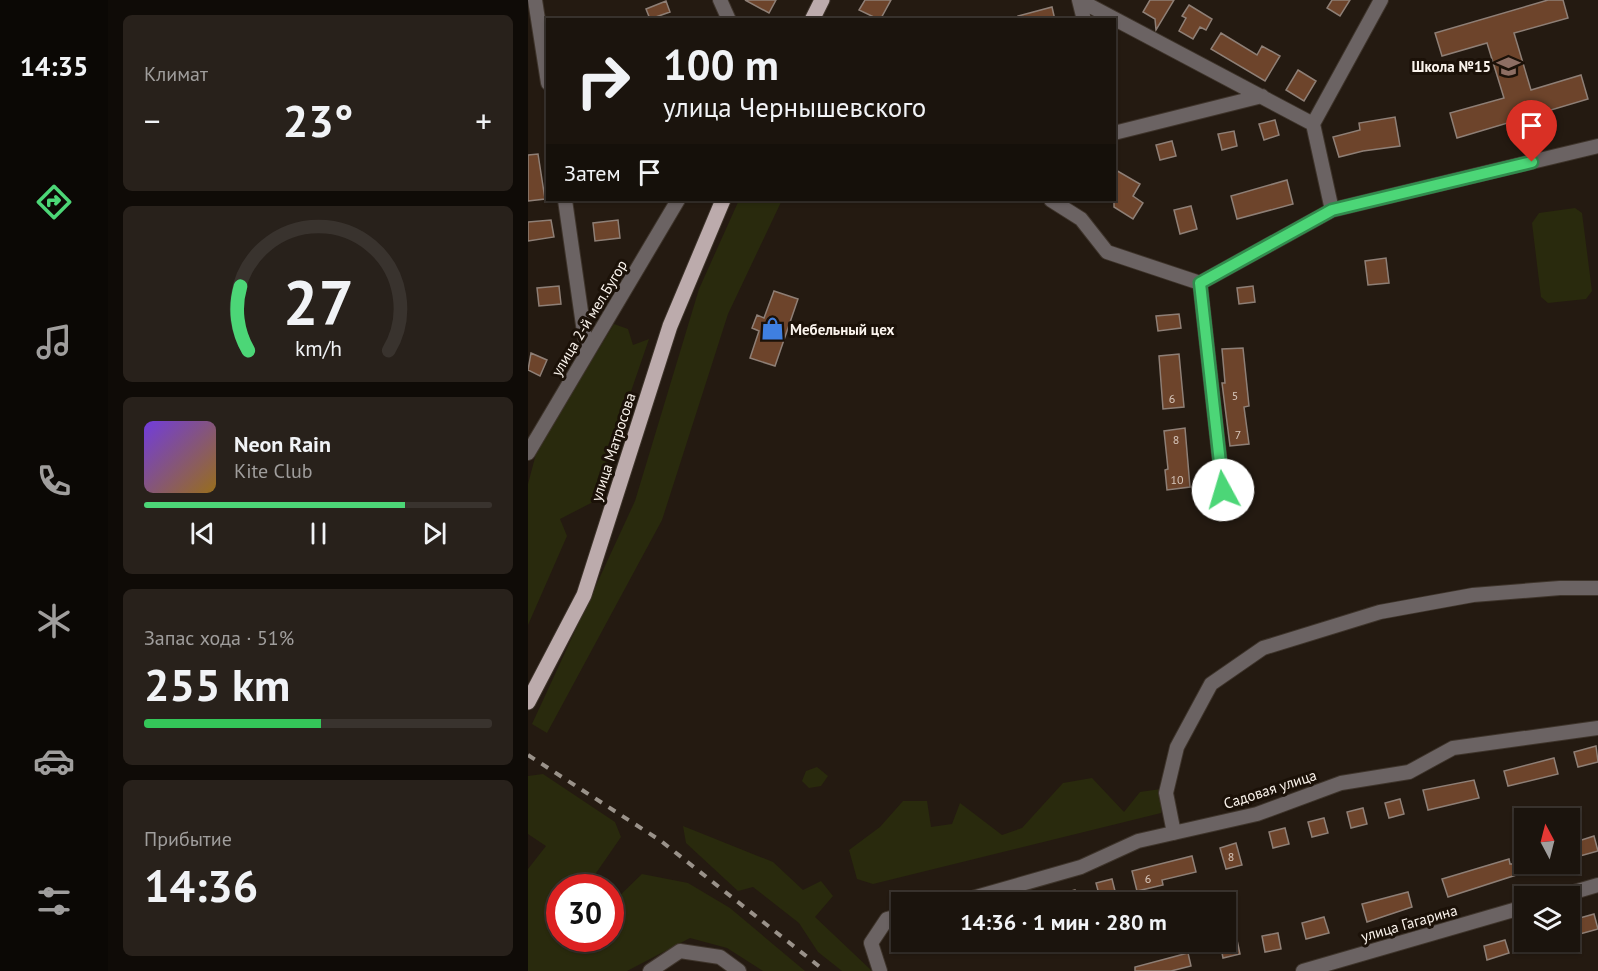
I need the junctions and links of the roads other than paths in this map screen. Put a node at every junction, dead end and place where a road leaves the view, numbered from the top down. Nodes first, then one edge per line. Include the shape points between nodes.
1 (535, 0) edge
2 (720, 0) edge
3 (822, 0) edge
4 (1079, 0) edge
5 (1381, 0) edge
6 (728, 18) edge
7 (813, 18) edge
8 (1084, 18) edge
9 (1113, 18) edge
10 (1116, 19) edge
11 (546, 70) edge
12 (1262, 96) junction
13 (1313, 124) junction
14 (1116, 132) edge
15 (1598, 146) edge
16 (565, 201) edge
17 (677, 201) edge
18 (723, 201) edge
19 (1053, 201) edge
20 (1332, 210) junction
21 (1200, 283) junction
22 (588, 353) junction
23 (528, 453) edge
24 (1223, 490) dead end
25 (1598, 588) edge
26 (528, 702) edge
27 (1598, 728) edge
28 (1174, 833) junction
29 (1598, 885) edge
30 (1580, 890) edge
31 (994, 892) edge
32 (1514, 910) edge
33 (891, 918) edge
34 (650, 971) edge
35 (739, 971) edge
36 (880, 971) edge
37 (1303, 971) edge

1 - 11 street
2 - 6 street
3 - 7 main road
4 - 8 street
4 - 9 street
5 - 13 street
10 - 12 street
12 - 13 street
12 - 14 street
13 - 20 street
15 - 20 street
16 - 22 street
17 - 22 street, улица 2-й мел.Бугор
18 - 26 main road, улица Матросова via 670,326 584,595
19 - 21 street via 1081,219 1107,252
20 - 21 street
21 - 24 street
22 - 23 street, улица 2-й мел.Бугор
25 - 28 street via 1473,595 1380,612 1263,648 1211,684 1177,747 1166,793
27 - 28 street, Садовая улица via 1453,748 1409,772 1341,783 1257,814
28 - 31 street, Садовая улица via 1138,841 1082,867
29 - 30 street
32 - 37 street, улица Гагарина
33 - 36 street via 871,943
34 - 35 street via 680,951 720,957

